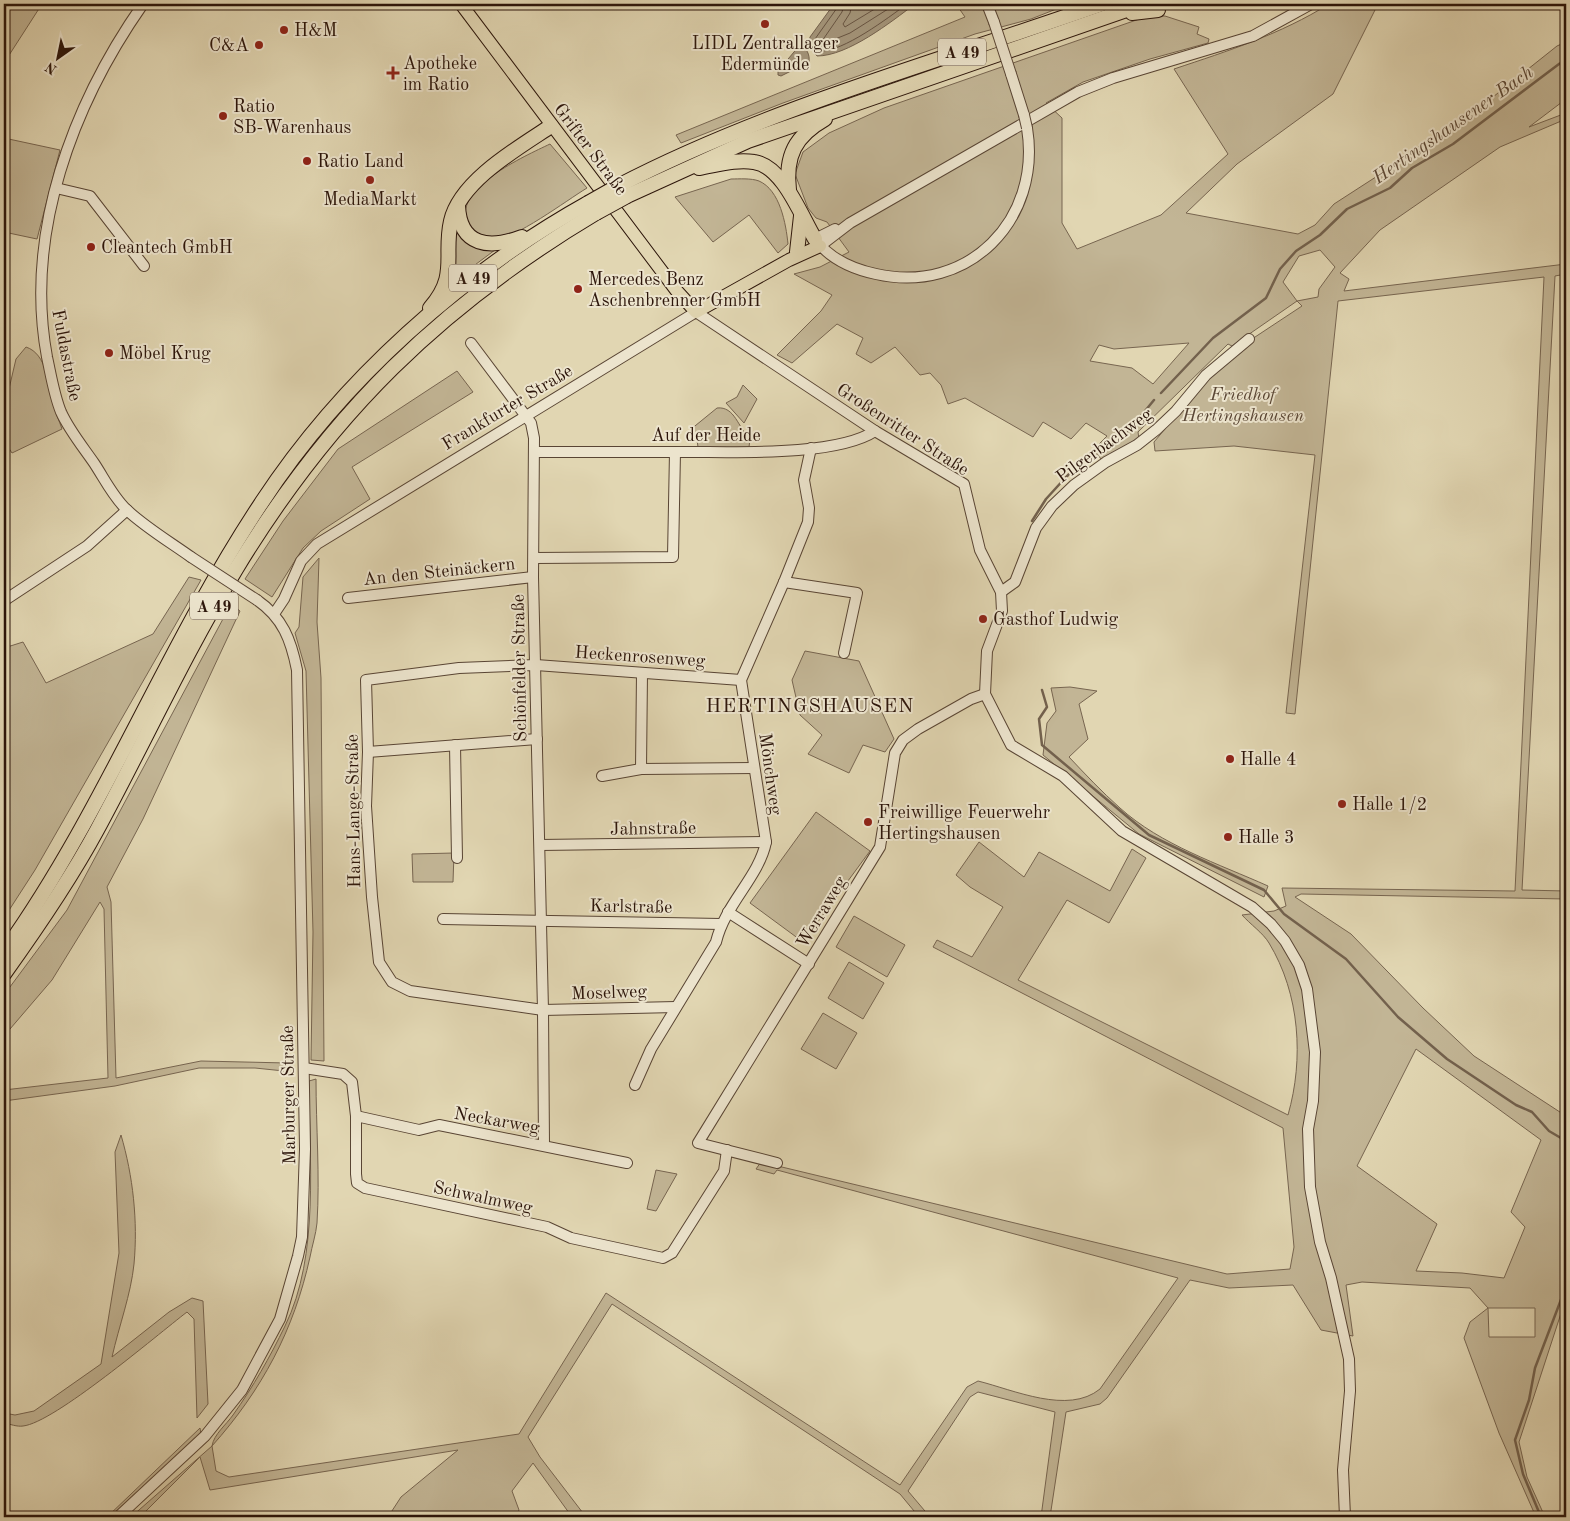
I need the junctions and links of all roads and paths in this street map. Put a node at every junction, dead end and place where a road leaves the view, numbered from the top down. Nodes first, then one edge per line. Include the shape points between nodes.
1 (143, 4) edge
2 (461, 4) edge
3 (987, 4) edge
4 (1095, 4) edge
5 (1102, 4) edge
6 (1144, 4) edge
7 (1311, 4) edge
8 (1158, 10) dead end
9 (1116, 14) junction
10 (1071, 15) junction
11 (843, 108) junction
12 (551, 126) junction
13 (672, 174) junction
14 (56, 188) junction
15 (789, 190) junction
16 (623, 191) junction
17 (458, 203) junction
18 (592, 208) junction
19 (801, 216) junction
20 (548, 226) junction
21 (818, 242) junction
22 (793, 256) junction
23 (144, 266) dead end
24 (696, 312) junction
25 (404, 336) junction
26 (1249, 340) dead end
27 (471, 343) dead end
28 (526, 416) junction
29 (875, 431) junction
30 (811, 448) junction
31 (535, 452) junction
32 (674, 452) junction
33 (127, 510) junction
34 (535, 558) junction
35 (533, 577) junction
36 (784, 582) junction
37 (1001, 592) junction
38 (348, 598) dead end
39 (5, 600) dead end
40 (274, 614) junction
41 (844, 653) dead end
42 (536, 665) junction
43 (642, 673) junction
44 (741, 680) junction
45 (984, 694) junction
46 (537, 739) junction
47 (455, 745) junction
48 (368, 752) junction
49 (754, 768) junction
50 (641, 769) junction
51 (602, 776) dead end
52 (766, 842) junction
53 (540, 845) junction
54 (457, 858) dead end
55 (728, 912) junction
56 (444, 919) dead end
57 (541, 920) junction
58 (721, 924) junction
59 (4, 952) edge
60 (809, 964) junction
61 (4, 974) edge
62 (676, 1007) junction
63 (543, 1010) junction
64 (304, 1068) junction
65 (635, 1085) dead end
66 (356, 1116) junction
67 (544, 1145) junction
68 (727, 1150) junction
69 (627, 1163) dead end
70 (777, 1163) dead end
71 (118, 1517) edge
72 (1345, 1517) edge

1 - 14 street, Fuldastraße via 98,76 62,162
2 - 12 main road, Grifter Straße
3 - 21 street, bridge via 1024,116 1030,150 1029,171 1020,203 1001,234 965,264 933,275 910,278 890,277 853,267 838,260
4 - 10 highway
5 - 10 highway, A 49
6 - 9 highway, A 49
7 - 21 street via 1253,36 1113,78 1078,92
8 - 9 highway
9 - 11 highway, A 49
10 - 16 highway, A 49 via 752,126 656,167
11 - 13 highway, A 49 via 748,141
11 - 15 highway via 818,122 795,146 788,167
12 - 17 highway via 471,185
12 - 24 main road, Grifter Straße
13 - 15 highway via 737,162 756,162 774,172
13 - 16 highway, A 49
14 - 23 street via 90,196
14 - 33 street, Fuldastraße via 40,299 49,365 62,412 76,438
15 - 19 highway
16 - 18 highway, A 49, bridge
17 - 20 highway via 465,231 485,244 505,242
17 - 25 highway via 451,221 449,271 443,289 434,304
18 - 20 highway, A 49
18 - 61 highway, A 49 via 448,315 373,386 322,443 236,568 96,832 43,920
19 - 21 highway
19 - 22 highway
20 - 25 highway, A 49 via 469,282
21 - 22 main road, Frankfurter Straße
22 - 24 main road, Frankfurter Straße
24 - 28 street, Frankfurter Straße
24 - 29 street, Großenritter Straße
25 - 59 highway, A 49 via 350,391 262,501 199,607 82,827 30,916
26 - 37 street, Pilgerbachweg via 1206,375 1156,430 1074,485 1052,506 1036,528 1015,582
27 - 28 street, Schönfelder Straße
28 - 31 street, Schönfelder Straße via 531,423
28 - 40 street, Frankfurter Straße via 317,544 301,560 284,600
29 - 30 street, Auf der Heide via 854,441
29 - 37 street, Großenritter Straße via 964,484 980,550
30 - 32 street, Auf der Heide
30 - 36 street via 804,480 808,522
31 - 32 street, Auf der Heide
31 - 34 street, Schönfelder Straße
32 - 34 street via 673,557
33 - 39 street via 87,546
33 - 40 street, Fuldastraße, bridge
34 - 35 street, Schönfelder Straße
35 - 38 street, An den Steinäckern
35 - 42 street, Schönfelder Straße
36 - 41 street via 857,593
36 - 44 street
37 - 45 street, Großenritter Straße via 1002,611 987,651
40 - 64 street, Marburger Straße via 288,635 298,670
42 - 43 street, Heckenrosenweg
42 - 46 street, Schönfelder Straße
42 - 48 street, Hans-Lange-Straße via 459,668 366,680
43 - 44 street, Heckenrosenweg
43 - 50 street
44 - 49 street, Mönchweg
45 - 60 street, Werraweg via 903,740 895,753 880,846
45 - 72 street via 1012,745 1063,776 1122,831 1252,907 1272,924 1299,966 1312,1016 1315,1078 1308,1129 1310,1187 1349,1359 1350,1391 1343,1470
46 - 47 street
46 - 53 street, Schönfelder Straße
47 - 48 street
47 - 54 street
48 - 63 street, Hans-Lange-Straße via 366,806 372,897 379,962 384,972 392,982 410,991
49 - 50 street
49 - 52 street, Mönchweg
50 - 51 street
52 - 53 street, Jahnstraße
52 - 55 street, Mönchweg via 763,856
53 - 57 street, Schönfelder Straße
55 - 58 street, Mönchweg
55 - 60 street
56 - 57 street
57 - 58 street, Karlstraße
57 - 63 street, Schönfelder Straße
58 - 62 street, Mönchweg via 716,942
60 - 68 street, Werraweg via 698,1144
62 - 63 street, Moselweg
62 - 65 street, Mönchweg via 651,1049
63 - 67 street, Schönfelder Straße
64 - 66 street via 343,1074 352,1082
64 - 71 street, Marburger Straße via 302,1237 280,1319 242,1390 205,1436
66 - 67 street, Neckarweg via 419,1130 439,1125
66 - 68 street, Schwalmweg via 357,1183 365,1188 546,1227 571,1238 662,1258 669,1257 724,1171
67 - 69 street, Neckarweg
68 - 70 street, Werraweg

